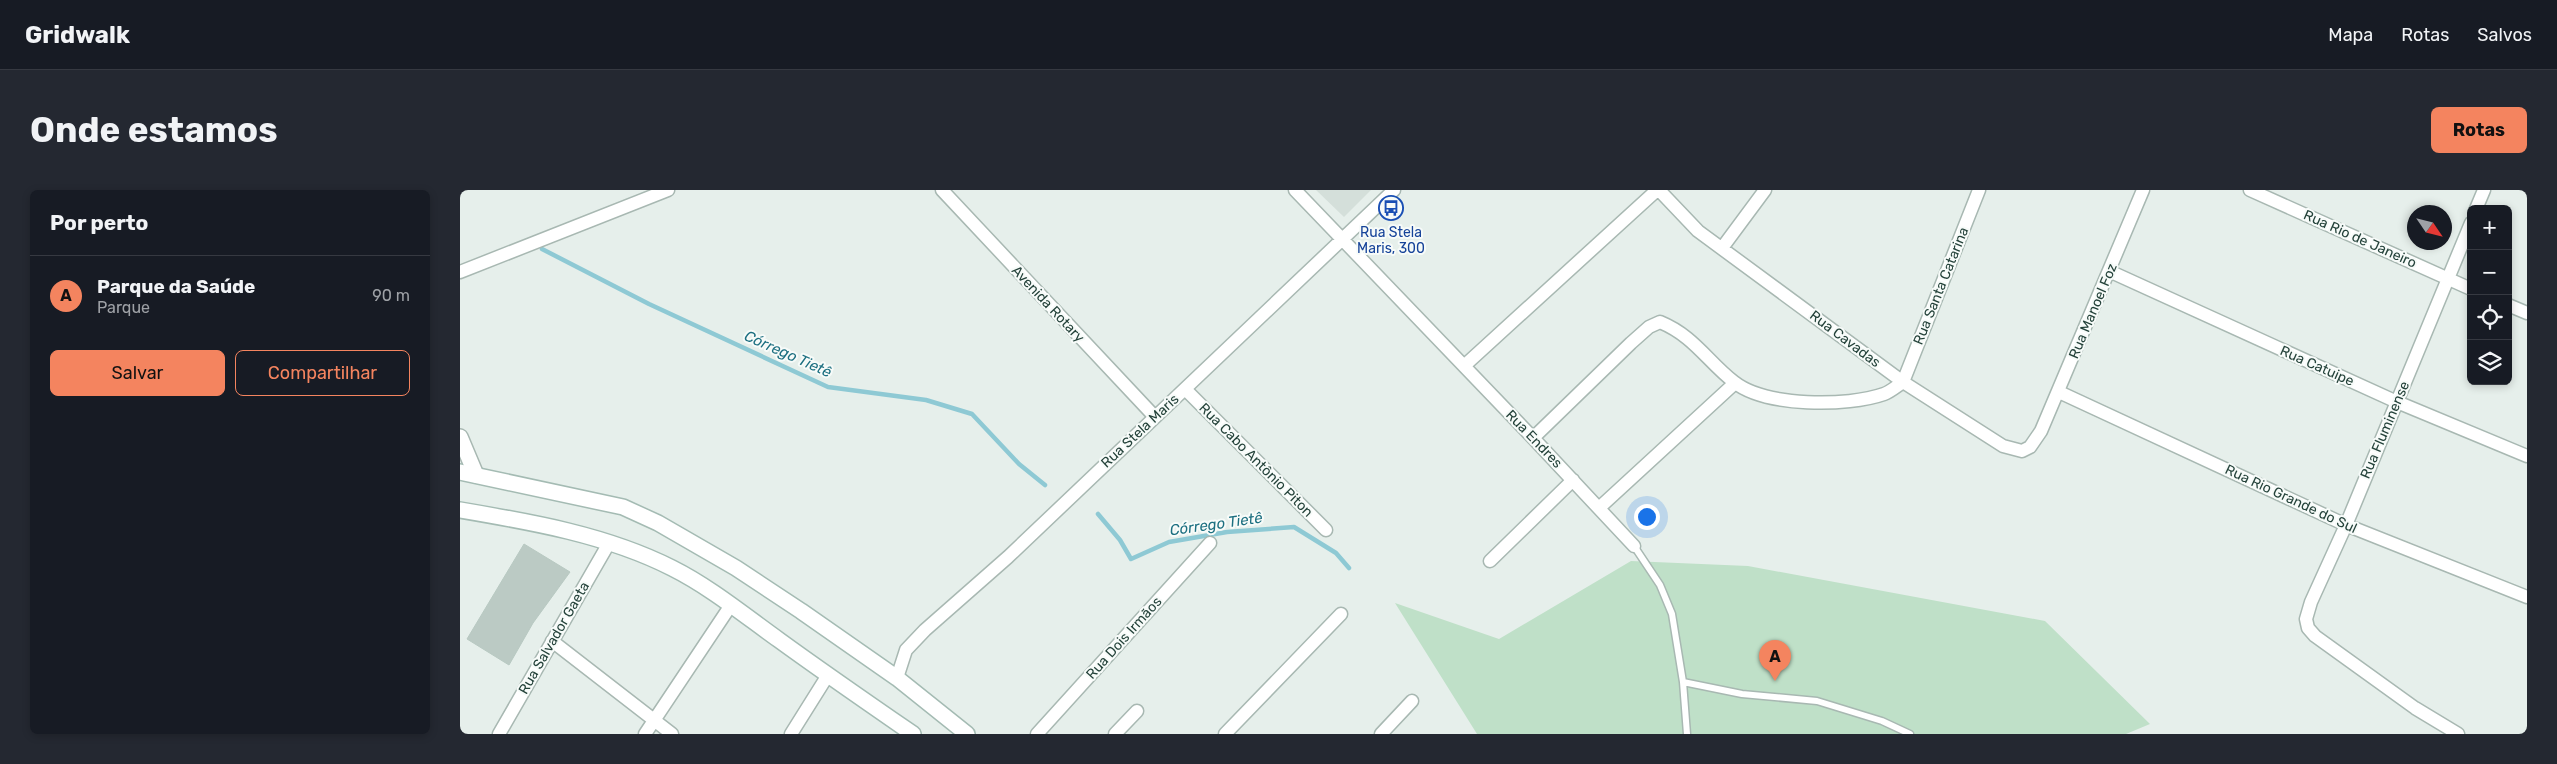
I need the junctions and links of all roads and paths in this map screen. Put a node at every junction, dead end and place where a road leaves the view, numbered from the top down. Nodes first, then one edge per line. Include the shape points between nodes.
1 (668, 190) edge
2 (942, 190) edge
3 (1295, 190) edge
4 (1394, 190) edge
5 (1658, 190) edge
6 (1765, 190) edge
7 (1979, 190) edge
8 (2143, 190) edge
9 (2250, 190) edge
10 (2484, 190) edge
11 (2478, 205) edge
12 (2467, 233) edge
13 (1341, 240) junction
14 (1722, 248) junction
15 (460, 272) edge
16 (2109, 272) junction
17 (2449, 279) junction
18 (2467, 286) edge
19 (2512, 307) edge
20 (2527, 313) edge
21 (1464, 366) junction
22 (1903, 382) junction
23 (1735, 383) junction
24 (1185, 389) junction
25 (2059, 392) junction
26 (2397, 402) junction
27 (1155, 417) junction
28 (2041, 431) joint
29 (460, 437) edge
30 (1533, 438) junction
31 (2527, 456) edge
32 (460, 472) edge
33 (476, 475) junction
34 (1573, 480) junction
35 (1599, 508) junction
36 (460, 510) edge
37 (2346, 525) junction
38 (1326, 530) dead end
39 (609, 543) junction
40 (1210, 543) dead end
41 (1634, 546) joint
42 (1490, 561) dead end
43 (2527, 597) edge
44 (731, 605) junction
45 (1341, 614) dead end
46 (552, 641) junction
47 (828, 675) junction
48 (897, 678) junction
49 (1683, 682) junction
50 (1412, 702) dead end
51 (1137, 711) dead end
52 (654, 720) junction
53 (499, 734) edge
54 (645, 734) edge
55 (672, 734) edge
56 (791, 734) edge
57 (913, 734) edge
58 (967, 734) edge
59 (1037, 734) edge
60 (1115, 734) edge
61 (1225, 734) edge
62 (1381, 734) edge
63 (1687, 734) edge
64 (1910, 734) edge
65 (2458, 734) edge

1 - 15 street
2 - 27 street, Avenida Rotary
3 - 13 street, Rua Endres
4 - 13 street, Rua Stela Maris
5 - 14 street, Rua Cavadas via 1698,231
5 - 21 street
6 - 14 street
7 - 22 street, Rua Santa Catarina
8 - 16 street, Rua Manoel Foz
9 - 17 street, Rua Rio de Janeiro
10 - 11 street
12 - 17 street, Rua Fluminense
13 - 21 street, Rua Endres
13 - 24 street, Rua Stela Maris
14 - 22 street, Rua Cavadas
16 - 25 street, Rua Manoel Foz
16 - 26 street, Rua Catuipe
17 - 18 street, Rua Rio de Janeiro
17 - 26 street, Rua Fluminense
19 - 20 street
21 - 30 street, Rua Endres
22 - 23 street via 1884,394 1848,401 1796,402 1764,395
22 - 28 street, Rua Cavadas via 2014,450 2030,447
23 - 30 street via 1679,330 1660,322 1631,343
23 - 35 street
24 - 27 street, Rua Stela Maris
24 - 38 street, Rua Cabo Antônio Piton
25 - 28 street, Rua Manoel Foz
25 - 37 street, Rua Rio Grande do Sul
26 - 31 street, Rua Catuipe
26 - 37 street, Rua Fluminense
27 - 48 street, Rua Stela Maris via 1008,557 925,630 906,650
29 - 33 main road
30 - 34 street, Rua Endres
32 - 33 main road
33 - 48 main road via 624,506 658,522 736,568
34 - 35 street, Rua Endres
34 - 42 street
35 - 41 street, Rua Endres
36 - 39 main road via 520,520
37 - 43 street, Rua Rio Grande do Sul
37 - 65 street, Rua Fluminense via 2307,612 2308,628 2415,708
39 - 44 main road via 671,568
39 - 46 street, Rua Salvador Gaeta
40 - 59 street, Rua Dois Irmãos
41 - 49 lane, Rua Endres via 1660,585 1672,614
44 - 47 main road
44 - 52 street
45 - 61 street
46 - 52 street
46 - 53 street, Rua Salvador Gaeta
47 - 56 street
47 - 57 main road
48 - 58 main road
49 - 63 lane, Rua Endres
49 - 64 lane via 1742,694 1817,701 1882,721
50 - 62 street
51 - 60 street
52 - 54 street
52 - 55 street

